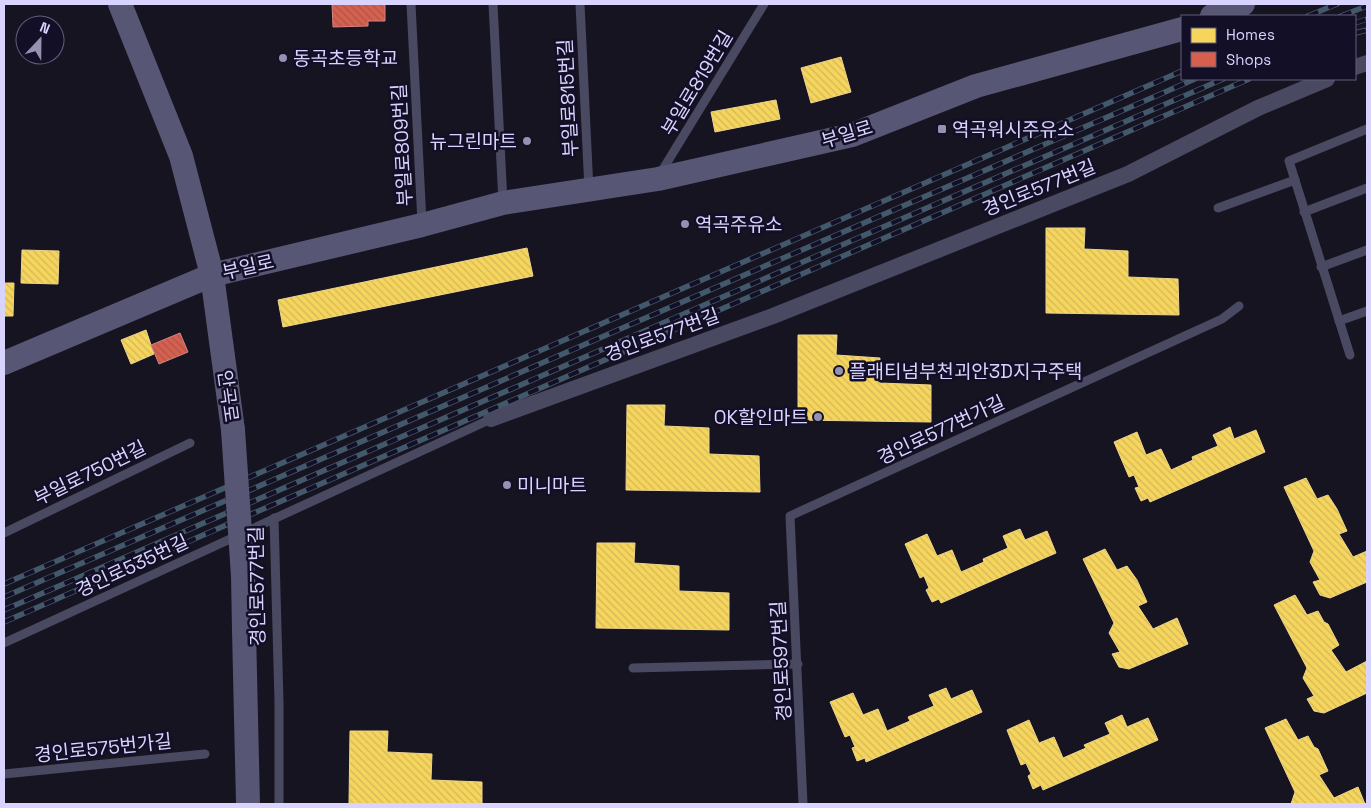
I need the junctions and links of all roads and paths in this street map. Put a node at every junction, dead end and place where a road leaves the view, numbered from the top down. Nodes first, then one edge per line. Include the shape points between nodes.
1 (120, 4) edge
2 (411, 4) edge
3 (493, 4) edge
4 (580, 4) edge
5 (764, 4) edge
6 (1243, 4) edge
7 (1215, 15) edge
8 (1181, 29) edge
9 (1325, 80) edge
10 (1367, 130) edge
11 (658, 179) junction
12 (1295, 180) junction
13 (1367, 188) edge
14 (589, 190) junction
15 (503, 203) junction
16 (1218, 208) dead end
17 (1304, 212) junction
18 (422, 225) junction
19 (1367, 250) edge
20 (1321, 267) junction
21 (212, 275) junction
22 (1239, 306) dead end
23 (1367, 311) edge
24 (1339, 321) junction
25 (1350, 355) dead end
26 (4, 363) edge
27 (491, 419) joint
28 (190, 442) dead end
29 (790, 516) joint
30 (274, 518) junction
31 (4, 533) edge
32 (4, 643) edge
33 (798, 664) junction
34 (633, 668) dead end
35 (205, 754) dead end
36 (4, 774) edge
37 (248, 804) edge
38 (279, 804) edge
39 (803, 804) edge

1 - 21 street, 안곡로 via 181,156
2 - 18 lane, 부일로809번길
3 - 15 lane
4 - 14 lane, 부일로815번길
5 - 11 lane, 부일로819번길
6 - 7 street
8 - 11 street, 부일로 via 976,86 852,135
9 - 27 street, 경인로577번길 via 1258,108 1128,174 773,316
10 - 12 lane via 1289,161
11 - 14 street, 부일로
12 - 16 lane
12 - 17 lane
13 - 17 lane
14 - 15 street, 부일로
15 - 18 street, 부일로
17 - 20 lane
18 - 21 street, 부일로
19 - 20 lane
20 - 24 lane
21 - 26 street, 부일로
21 - 37 street, 안곡로, bridge via 233,430 243,576
22 - 29 lane, 경인로577번가길 via 1222,319
23 - 24 lane
24 - 25 lane
27 - 30 lane, 경인로577번길
28 - 31 lane, 부일로750번길
29 - 33 lane, 경인로597번길
30 - 32 lane, 경인로535번길
30 - 38 lane, 경인로577번길
33 - 34 lane
33 - 39 lane, 경인로597번길
35 - 36 lane, 경인로575번가길

